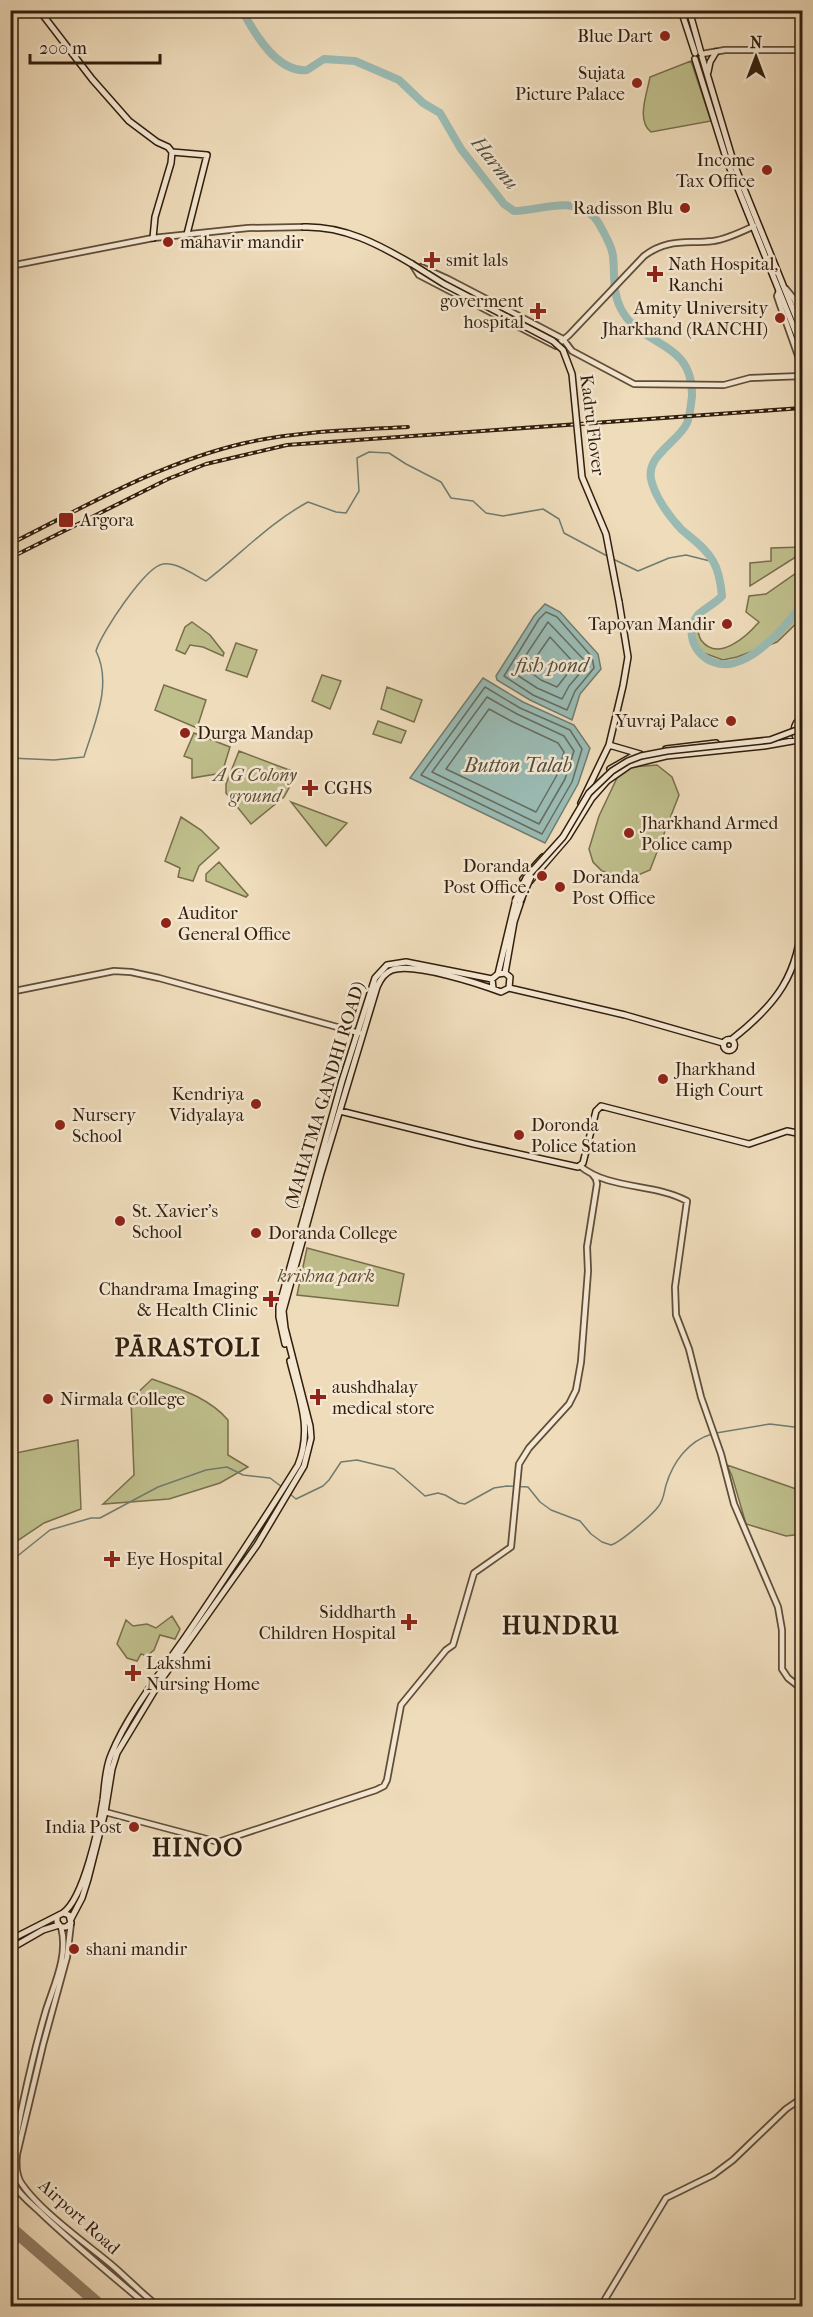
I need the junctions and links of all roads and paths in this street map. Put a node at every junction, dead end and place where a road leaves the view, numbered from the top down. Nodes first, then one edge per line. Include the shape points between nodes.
1 (39, 10) edge
2 (681, 10) edge
3 (689, 10) edge
4 (802, 50) edge
5 (716, 52) junction
6 (699, 55) junction
7 (708, 77) junction
8 (172, 152) junction
9 (757, 225) junction
10 (304, 227) joint
11 (187, 234) junction
12 (153, 238) junction
13 (412, 264) junction
14 (10, 266) edge
15 (783, 290) junction
16 (792, 314) junction
17 (802, 320) edge
18 (802, 332) edge
19 (563, 339) junction
20 (802, 348) edge
21 (802, 367) edge
22 (802, 376) edge
23 (802, 718) edge
24 (794, 729) junction
25 (802, 730) edge
26 (801, 742) edge
27 (609, 745) junction
28 (640, 754) junction
29 (579, 807) junction
30 (802, 855) edge
31 (802, 878) edge
32 (518, 902) junction
33 (802, 915) edge
34 (501, 973) junction
35 (492, 979) junction
36 (494, 988) junction
37 (509, 988) junction
38 (10, 992) edge
39 (360, 1033) junction
40 (732, 1040) junction
41 (723, 1043) junction
42 (340, 1111) junction
43 (802, 1134) edge
44 (580, 1166) junction
45 (593, 1175) junction
46 (295, 1476) junction
47 (272, 1507) junction
48 (279, 1510) junction
49 (802, 1689) edge
50 (105, 1812) junction
51 (63, 1913) junction
52 (57, 1918) junction
53 (71, 1921) junction
54 (60, 1926) junction
55 (10, 1940) edge
56 (10, 1949) edge
57 (802, 2098) edge
58 (148, 2307) edge
59 (158, 2307) edge
60 (601, 2307) edge

1 - 8 main road via 129,120
2 - 6 main road
3 - 6 main road
4 - 5 street
5 - 6 street
5 - 7 main road
6 - 7 main road
6 - 9 main road via 727,160
7 - 9 main road
8 - 11 main road via 207,155
8 - 12 main road
9 - 15 main road
9 - 19 street via 716,241 658,246
10 - 11 street
10 - 13 main road, Kadru Flover via 341,230
11 - 12 street
12 - 14 street
13 - 19 street
13 - 19 street via 419,275 553,346
13 - 27 main road, Kadru Flover, bridge via 563,350 572,374 582,477 606,534 628,663
15 - 16 main road
15 - 17 street via 794,299
15 - 21 street via 777,296
16 - 18 main road
16 - 20 main road
19 - 22 street via 572,351 641,384 724,385 759,377
23 - 24 main road
24 - 26 main road
24 - 28 main road via 748,743 694,745
25 - 32 main road, bridge via 770,740 667,750 628,761 589,793 562,837 526,878
26 - 32 main road via 687,753 630,765 607,781 592,798 568,837
27 - 28 main road
27 - 29 main road, Kadru Flover
28 - 29 main road via 611,769
29 - 32 main road via 560,839 524,877
30 - 31 main road
32 - 34 main road
33 - 40 main road via 800,947 789,976 776,999
34 - 35 main road
34 - 37 main road via 511,981
35 - 36 main road
35 - 39 main road, (MAHATMA GANDHI ROAD) via 406,962 387,965 375,978
36 - 37 main road via 501,992
36 - 39 main road via 408,968 393,969 380,979
37 - 41 main road
38 - 39 street via 125,971
39 - 42 main road
39 - 46 main road, (MAHATMA GANDHI ROAD) via 279,1307 281,1330 306,1428 304,1451
40 - 41 main road
40 - 41 main road via 734,1047 730,1051 724,1049
42 - 44 main road
42 - 46 main road via 283,1311 310,1426 308,1454
43 - 44 main road via 788,1131 749,1144 601,1106 596,1111
44 - 45 street
45 - 49 street via 687,1201 679,1246 675,1316 689,1349 734,1504 780,1614 782,1669
45 - 50 street via 597,1184 587,1247 576,1390 519,1464 511,1547 474,1573 453,1645 400,1705 387,1780 381,1788 218,1842
46 - 47 main road
46 - 48 main road
47 - 48 main road
47 - 51 main road via 112,1750 82,1885
48 - 50 main road via 124,1739 114,1759
50 - 53 main road via 85,1890
51 - 52 main road
51 - 53 main road
52 - 54 main road
52 - 55 main road
53 - 54 main road via 66,1927
53 - 59 street, Airport Road via 65,1966 17,2154 19,2180 57,2219
54 - 56 main road via 43,1930
54 - 58 street, Airport Road via 63,1949 32,2064 12,2166 14,2183 54,2225
57 - 60 street via 714,2175 666,2198

